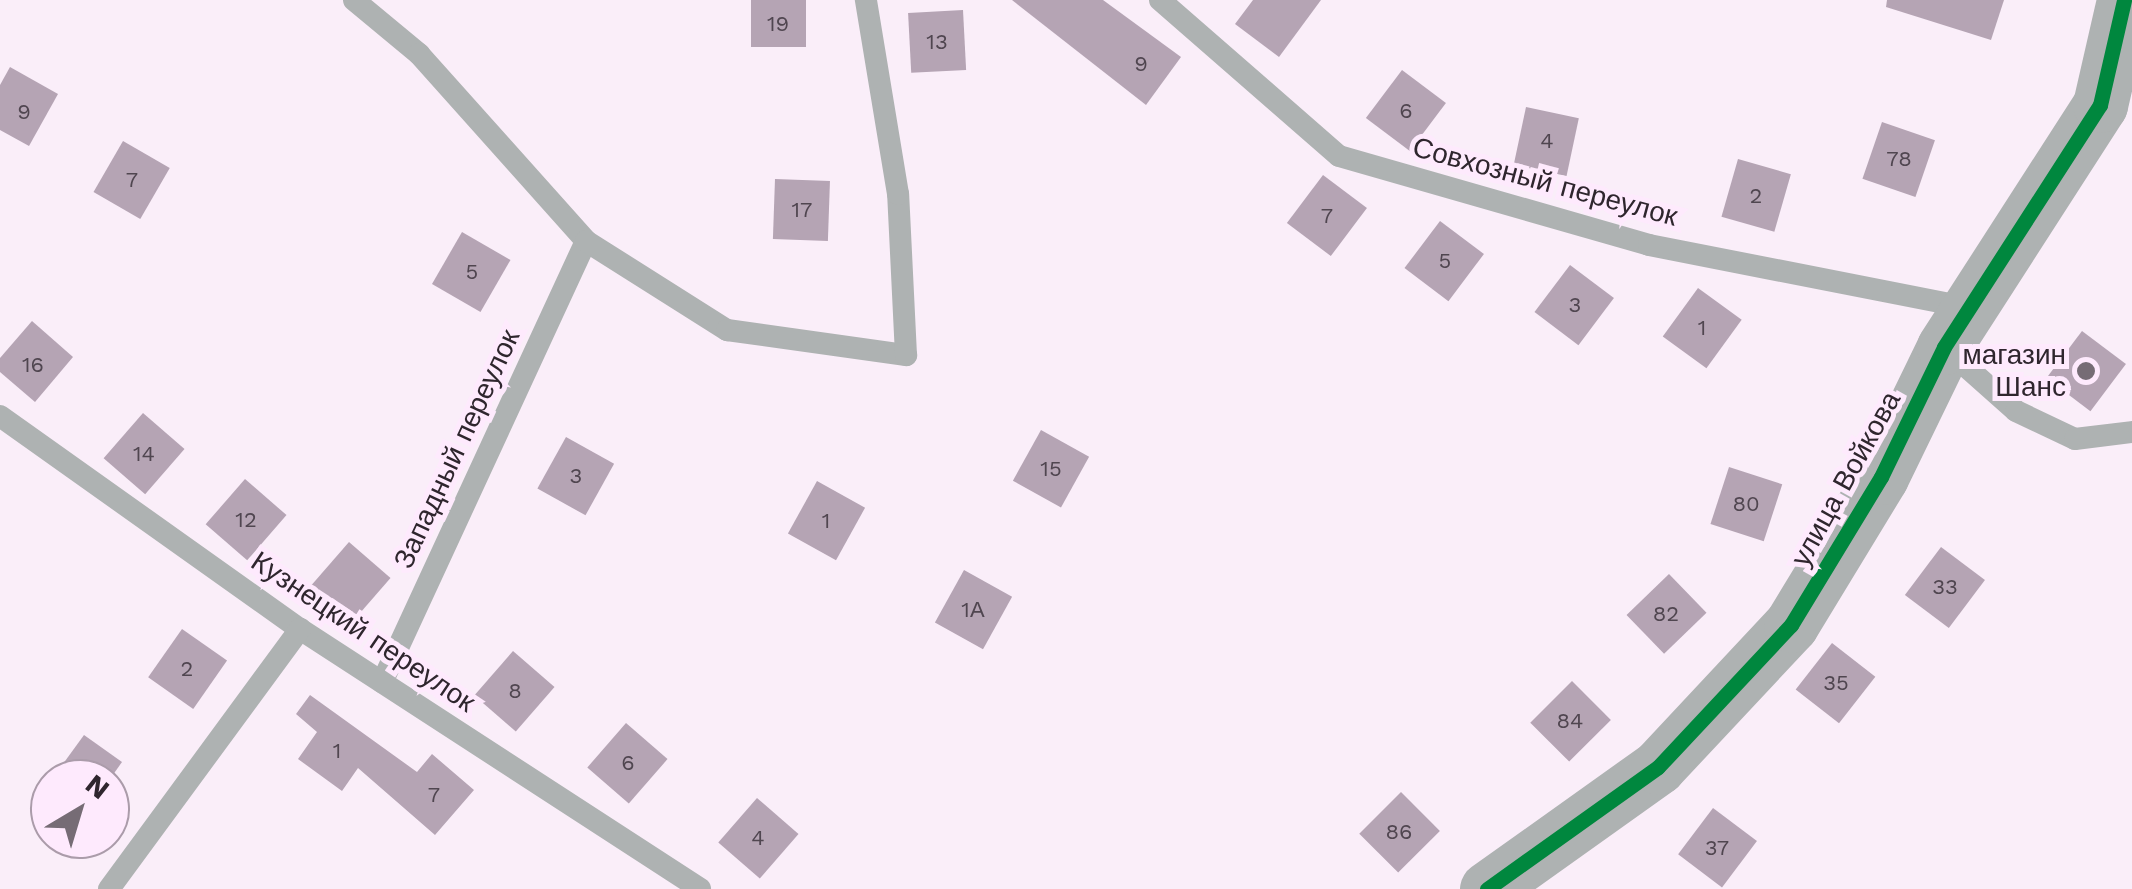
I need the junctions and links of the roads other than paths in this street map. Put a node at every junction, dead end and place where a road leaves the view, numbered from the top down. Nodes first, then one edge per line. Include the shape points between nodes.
1 (354, 0) edge
2 (866, 0) edge
3 (1160, 0) edge
4 (2124, 0) edge
5 (586, 242) junction
6 (1956, 327) junction
7 (0, 416) edge
8 (2132, 432) edge
9 (300, 629) junction
10 (382, 682) junction
11 (109, 889) edge
12 (700, 889) edge
13 (1487, 889) edge

1 - 5 lane via 418,54
2 - 5 lane via 898,194 906,355 727,330
3 - 6 lane, Совхозный переулок via 1339,156
4 - 6 street, улица Войкова via 2100,105
5 - 10 lane, Западный переулок
6 - 8 lane via 2016,411 2075,438
6 - 13 street, улица Войкова via 1882,478 1791,625 1658,768
7 - 9 lane, Кузнецкий переулок
9 - 10 lane, Кузнецкий переулок
9 - 11 lane
10 - 12 lane, Кузнецкий переулок

